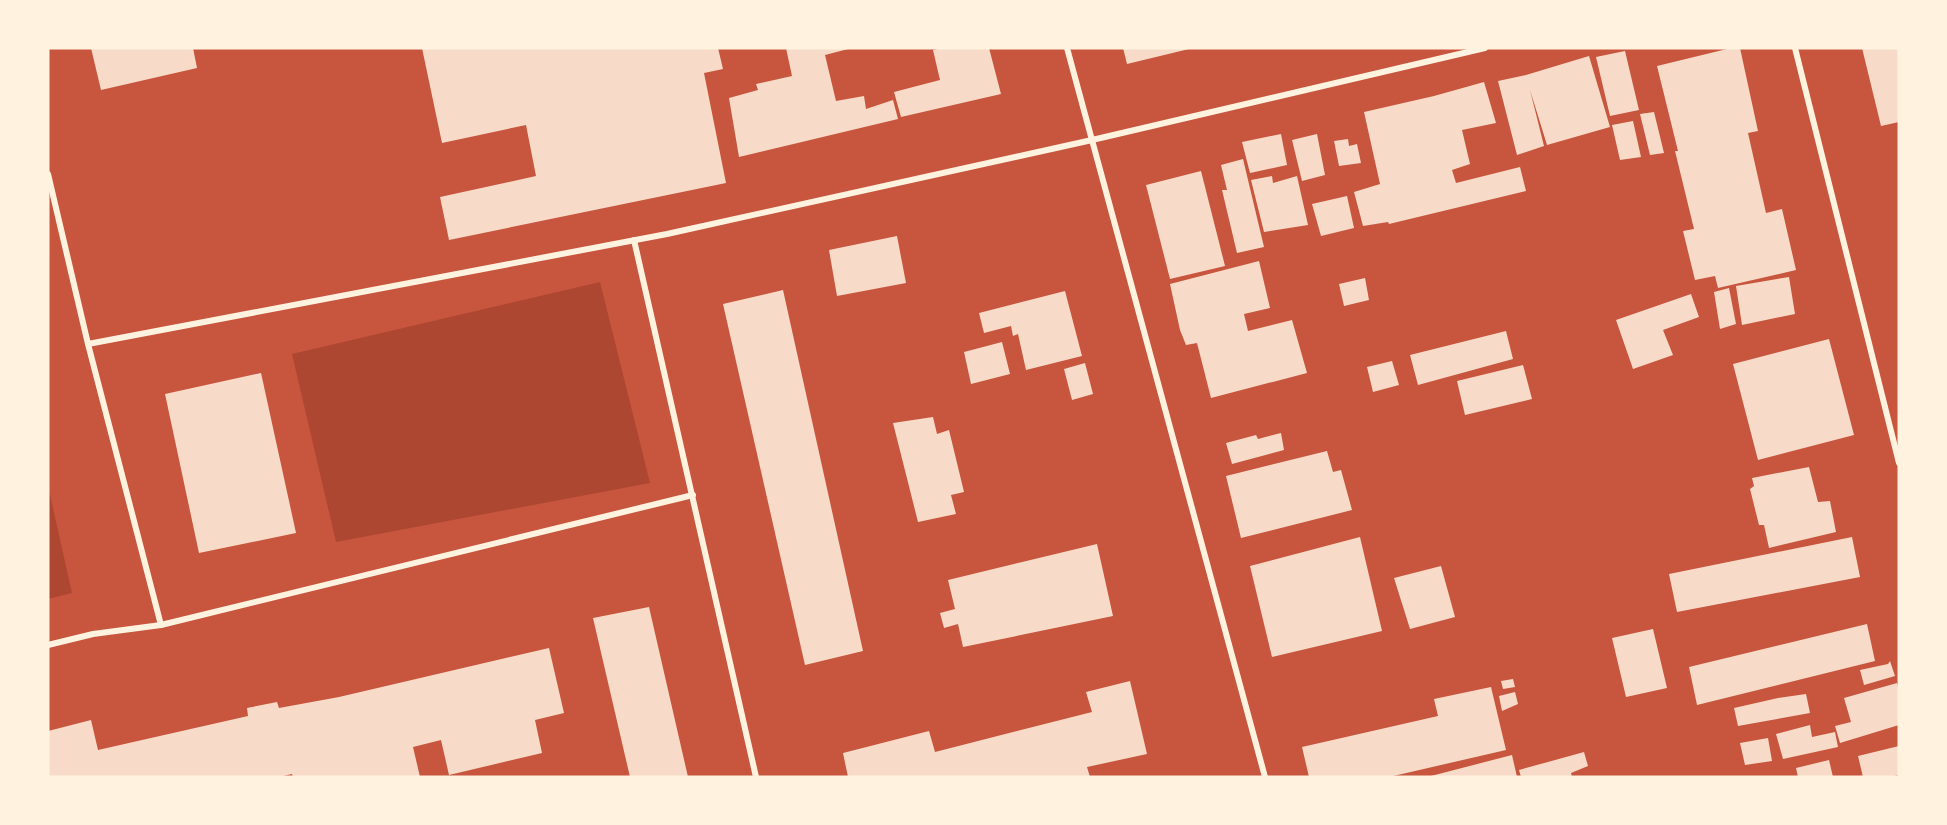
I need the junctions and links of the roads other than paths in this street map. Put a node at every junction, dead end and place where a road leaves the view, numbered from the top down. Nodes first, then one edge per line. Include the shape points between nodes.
1 (1066, 48) edge
2 (1485, 48) edge
3 (1794, 48) edge
4 (1092, 141) junction
5 (48, 174) edge
6 (634, 240) junction
7 (88, 344) junction
8 (1899, 463) edge
9 (693, 495) junction
10 (160, 625) junction
11 (48, 645) edge
12 (756, 777) edge
13 (1265, 777) edge

1 - 4 street
2 - 4 street
3 - 8 street
4 - 6 street
4 - 13 street
5 - 7 street
6 - 7 street
6 - 9 street
7 - 10 street
9 - 10 street
9 - 12 street
10 - 11 street

